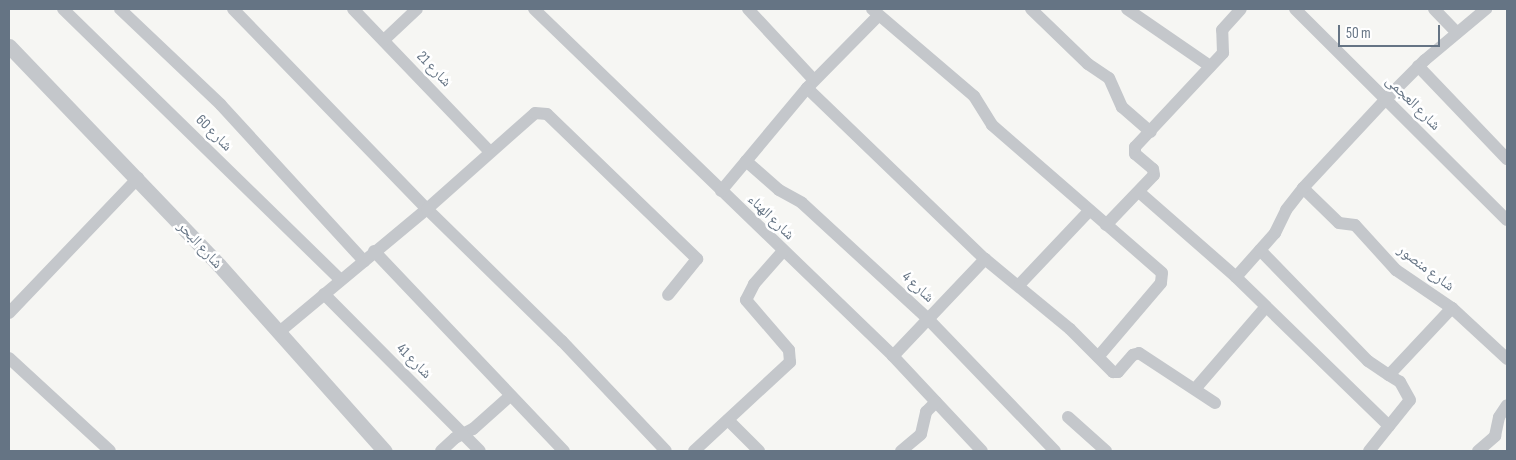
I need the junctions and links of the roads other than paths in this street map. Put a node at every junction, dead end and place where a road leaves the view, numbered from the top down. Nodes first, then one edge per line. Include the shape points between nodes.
1 (63, 9) edge
2 (120, 9) edge
3 (233, 9) edge
4 (353, 9) edge
5 (417, 9) edge
6 (534, 9) edge
7 (748, 9) edge
8 (1031, 9) edge
9 (1127, 9) edge
10 (1241, 9) edge
11 (1295, 9) edge
12 (1434, 9) edge
13 (1486, 9) edge
14 (875, 12) edge
15 (1458, 33) junction
16 (384, 40) junction
17 (9, 46) edge
18 (1210, 66) junction
19 (1418, 66) junction
20 (810, 84) junction
21 (1386, 99) junction
22 (1151, 132) junction
23 (490, 152) junction
24 (1507, 159) edge
25 (746, 161) junction
26 (138, 178) junction
27 (1303, 188) junction
28 (721, 191) junction
29 (1139, 192) junction
30 (427, 209) junction
31 (1089, 211) junction
32 (1507, 220) edge
33 (1106, 225) junction
34 (1260, 250) junction
35 (374, 251) junction
36 (783, 251) junction
37 (985, 259) junction
38 (364, 261) junction
39 (1236, 277) junction
40 (340, 280) junction
41 (1020, 284) junction
42 (324, 294) junction
43 (668, 295) dead end
44 (1265, 308) junction
45 (1452, 308) junction
46 (9, 313) edge
47 (928, 318) junction
48 (278, 333) junction
49 (893, 356) junction
50 (1098, 357) junction
51 (9, 358) edge
52 (1507, 359) edge
53 (1389, 376) junction
54 (1195, 389) junction
55 (510, 396) junction
56 (936, 402) junction
57 (1215, 403) dead end
58 (1507, 404) edge
59 (1068, 417) dead end
60 (728, 420) junction
61 (1389, 426) junction
62 (463, 434) junction
63 (110, 451) edge
64 (385, 451) edge
65 (441, 451) edge
66 (480, 451) edge
67 (564, 451) edge
68 (666, 451) edge
69 (694, 451) edge
70 (759, 451) edge
71 (901, 451) edge
72 (982, 451) edge
73 (1055, 451) edge
74 (1106, 451) edge
75 (1369, 451) edge
76 (1478, 451) edge

1 - 40 street, شارع 60
2 - 38 street via 221,105
3 - 30 street
4 - 16 street, شارع 21
5 - 16 street
6 - 28 street, شارع الهناء
7 - 20 street
8 - 22 street via 1088,64 1109,78 1122,107
9 - 18 street
10 - 18 street via 1222,30 1223,53
11 - 21 street, شارع العجمى
12 - 15 street
13 - 15 street
14 - 20 street
14 - 31 street via 974,96 992,125
15 - 19 street
16 - 23 street, شارع 21
17 - 26 street, شارع البحر
18 - 22 street
19 - 21 street
19 - 24 street
20 - 25 street
20 - 37 street
21 - 27 street
21 - 32 street, شارع العجمى
22 - 29 street via 1134,148 1135,154 1154,172
23 - 30 street
23 - 43 street via 535,113 548,114 697,259
25 - 28 street
25 - 47 street, شارع 4 via 779,190 802,203
26 - 46 street
26 - 48 street, شارع البحر
27 - 34 street via 1286,210 1279,228
27 - 45 street, شارع منصور via 1336,222 1355,225 1396,270
28 - 36 street, شارع الهناء
29 - 33 street
29 - 39 street
30 - 35 street
30 - 68 street via 503,281
31 - 33 street
31 - 41 street
33 - 50 street via 1159,269 1163,278
34 - 39 street
34 - 53 street via 1368,361
35 - 38 street
35 - 55 street
36 - 49 street, شارع الهناء
36 - 60 street via 754,284 746,300 789,350 790,362
37 - 41 street
37 - 47 street
38 - 40 street
39 - 44 street
40 - 42 street
41 - 50 street
42 - 48 street
42 - 62 street, شارع 41
44 - 54 street
44 - 61 street
45 - 52 street, شارع منصور
45 - 53 street
47 - 49 street
47 - 73 street, شارع 4
48 - 64 street, شارع البحر
49 - 56 street, شارع الهناء
50 - 54 street via 1117,372 1139,353
51 - 63 street
53 - 61 street via 1400,382 1410,397
54 - 57 street
55 - 62 street
55 - 67 street
56 - 71 street via 926,412 920,434
56 - 72 street, شارع الهناء
58 - 76 street via 1499,416 1495,436
59 - 74 street
60 - 69 street
60 - 70 street
61 - 75 street
62 - 65 street
62 - 66 street, شارع 41

